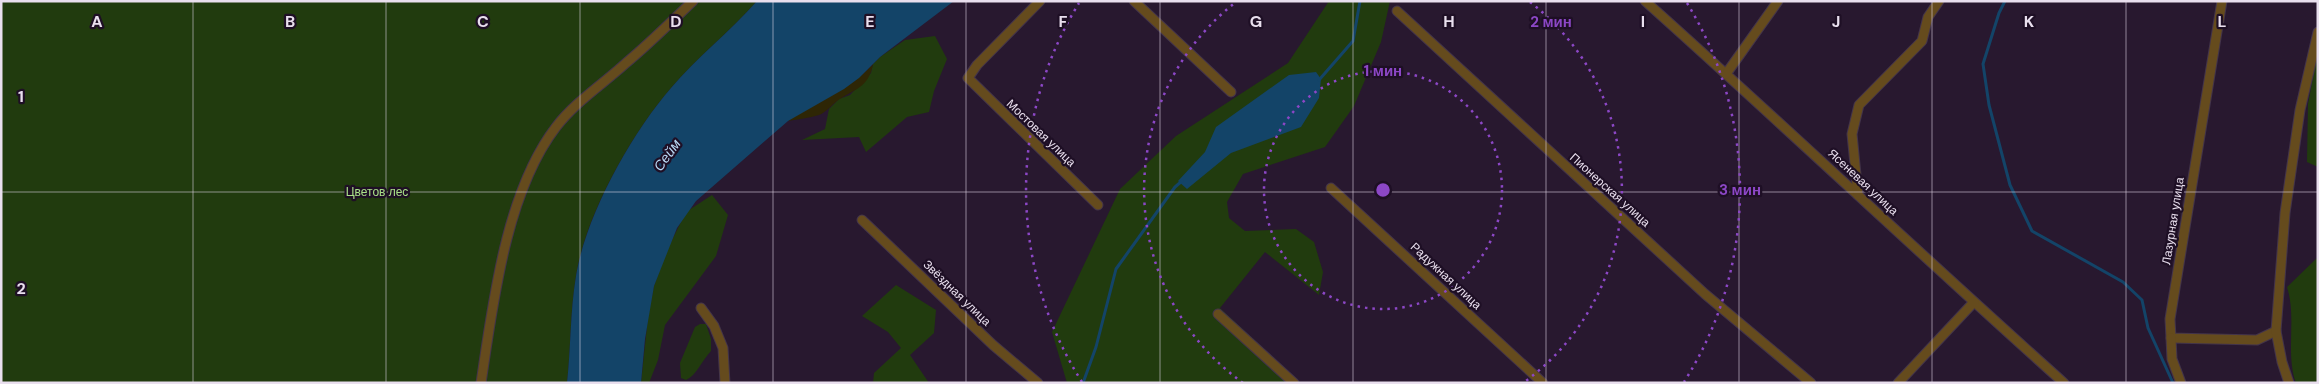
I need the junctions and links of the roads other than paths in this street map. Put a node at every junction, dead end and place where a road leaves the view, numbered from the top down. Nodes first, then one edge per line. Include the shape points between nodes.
1 (693, 1) edge
2 (1040, 1) edge
3 (1134, 1) edge
4 (1645, 1) edge
5 (1778, 1) edge
6 (1938, 1) edge
7 (2222, 1) edge
8 (1397, 11) dead end
9 (2318, 32) edge
10 (1726, 74) junction
11 (1231, 92) dead end
12 (1331, 188) dead end
13 (1858, 195) junction
14 (1098, 205) dead end
15 (862, 220) dead end
16 (1974, 302) junction
17 (701, 308) dead end
18 (1218, 314) dead end
19 (2276, 331) junction
20 (2171, 338) junction
21 (481, 383) edge
22 (725, 383) edge
23 (1038, 383) edge
24 (1294, 383) edge
25 (1543, 383) edge
26 (1811, 383) edge
27 (1898, 383) edge
28 (2064, 383) edge
29 (2181, 383) edge
30 (2289, 383) edge

1 - 21 street via 627,63 587,95 543,146 513,217 492,305
2 - 14 street, Мостовая улица via 968,78
3 - 11 street
4 - 10 street, Ясеневая улица
5 - 10 street
6 - 13 street via 1928,17 1922,41 1859,105 1852,134
7 - 20 street, Лазурная улица via 2170,319
8 - 26 street, Пионерская улица via 1705,294
9 - 19 street via 2300,110 2285,213
10 - 13 street, Ясеневая улица
12 - 25 street, Радужная улица
13 - 16 street, Ясеневая улица
15 - 23 street, Звёздная улица via 993,345
16 - 27 street
16 - 28 street, Ясеневая улица
17 - 22 street via 714,326 723,348
18 - 24 street
19 - 20 street via 2257,340
19 - 30 street
20 - 29 street, Лазурная улица via 2172,359

